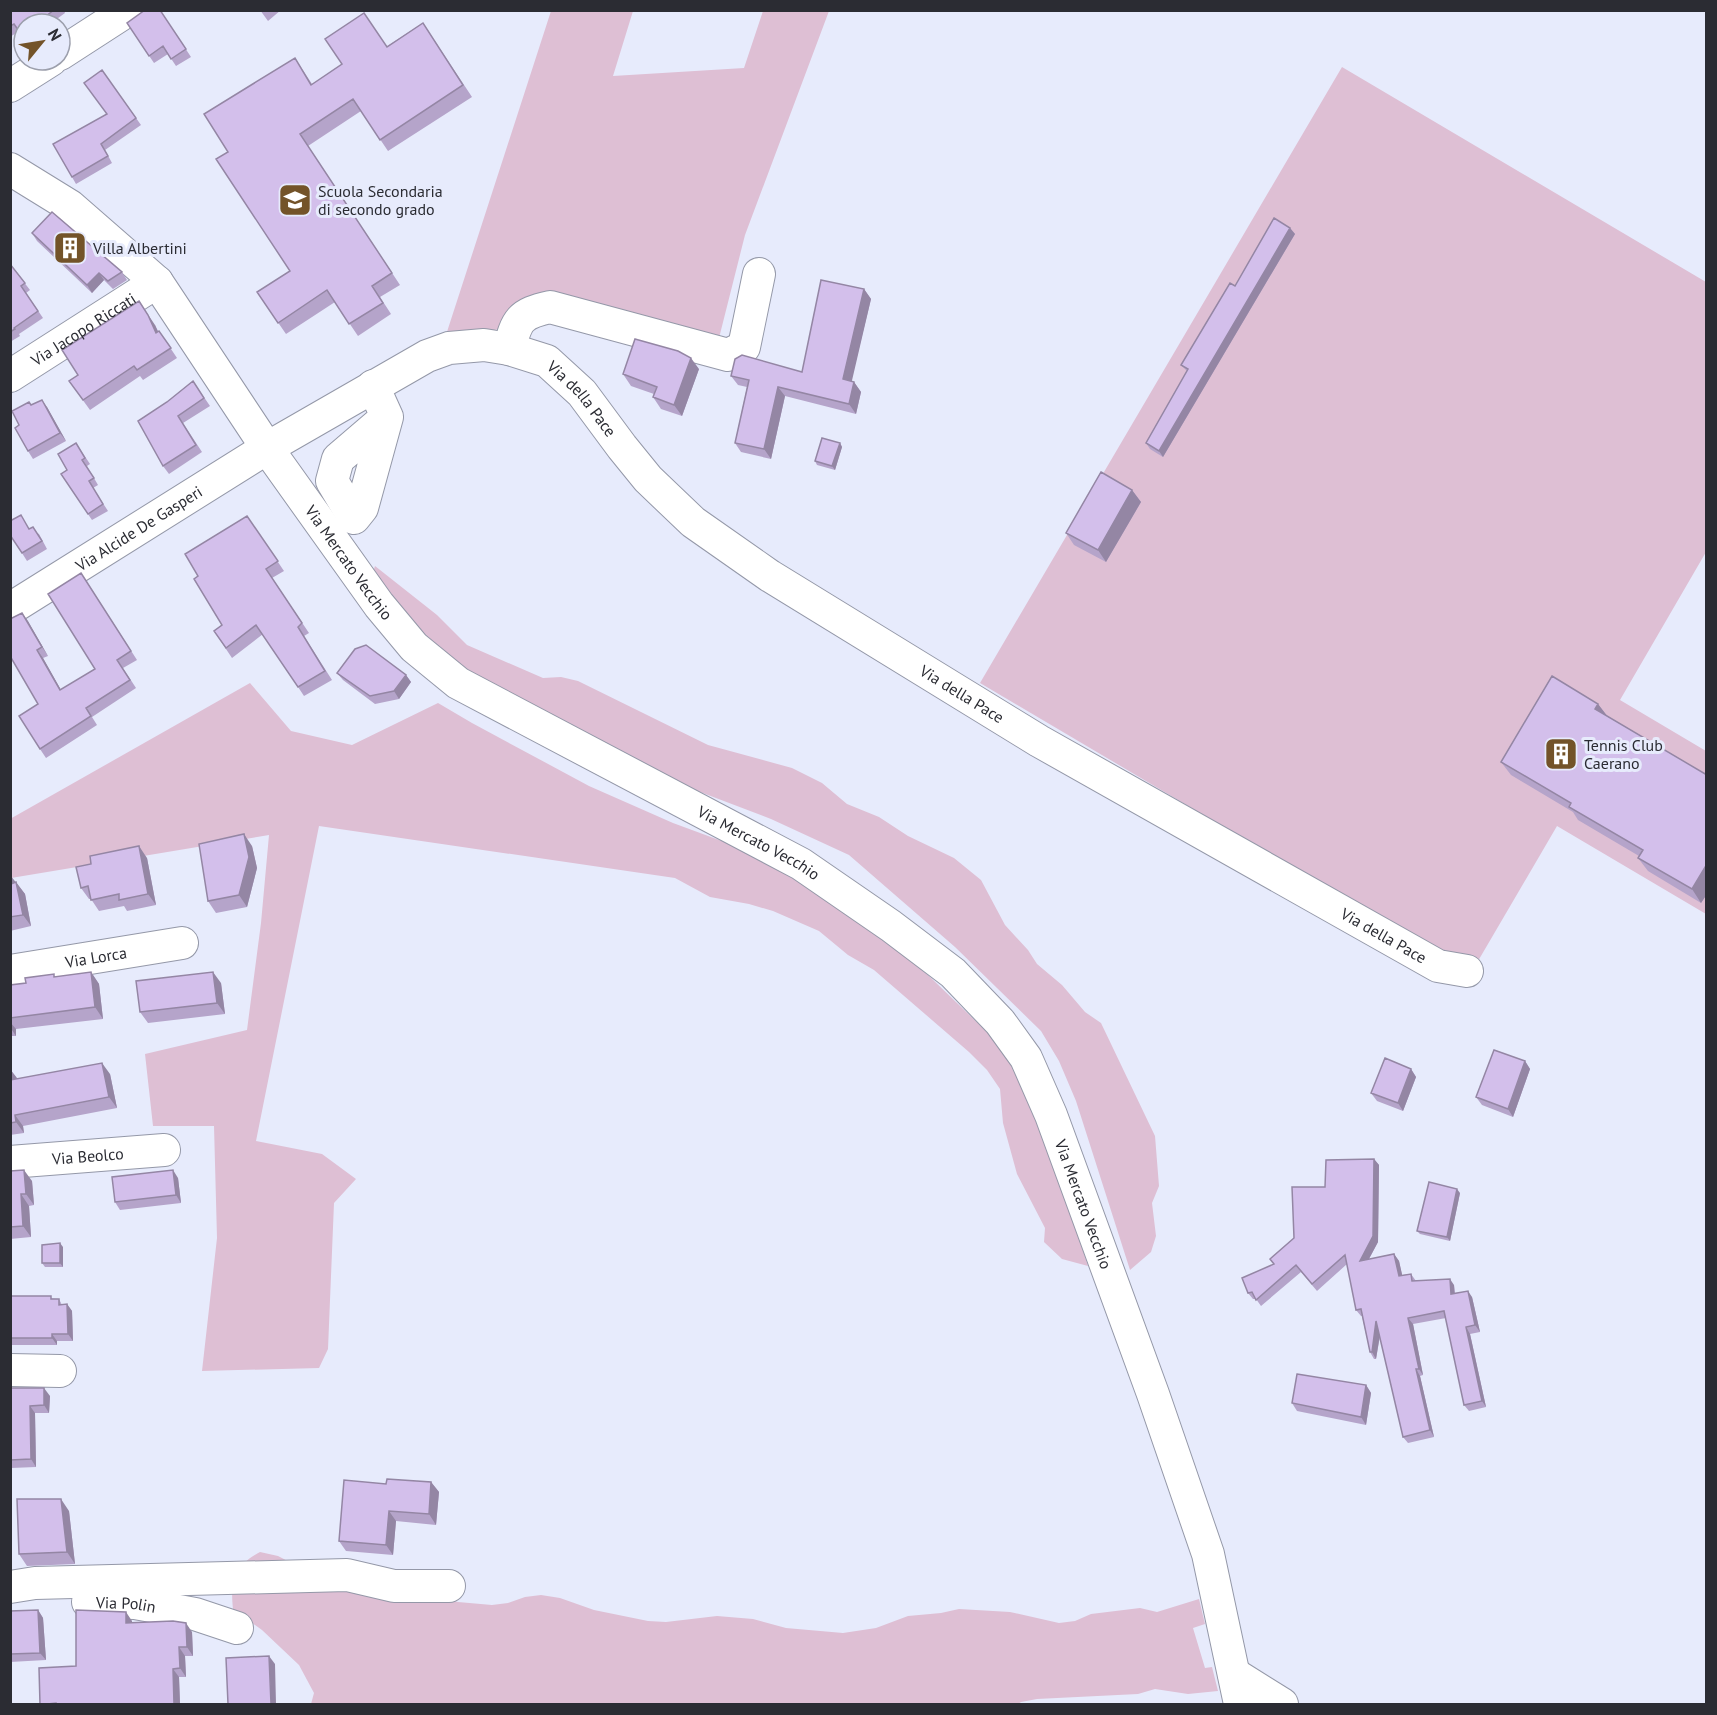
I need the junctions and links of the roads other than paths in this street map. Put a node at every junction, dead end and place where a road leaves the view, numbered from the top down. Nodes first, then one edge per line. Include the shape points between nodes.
1 (107, 16) edge
2 (72, 44) edge
3 (32, 72) edge
4 (10, 86) edge
5 (10, 169) edge
6 (759, 274) dead end
7 (157, 282) junction
8 (508, 349) junction
9 (10, 376) edge
10 (373, 387) junction
11 (387, 417) dead end
12 (267, 448) junction
13 (10, 609) edge
14 (182, 943) dead end
15 (1467, 970) dead end
16 (10, 971) edge
17 (164, 1150) dead end
18 (10, 1162) edge
19 (10, 1370) edge
20 (60, 1371) dead end
21 (449, 1586) dead end
22 (10, 1587) edge
23 (10, 1604) edge
24 (237, 1628) dead end
25 (1234, 1674) junction
26 (1240, 1704) edge
27 (1282, 1704) edge

1 - 2 street
3 - 4 street
5 - 7 street, Via Mercato Vecchio via 70,206
6 - 8 street via 744,347 728,355 550,307 530,311 515,326
7 - 9 street, Via Jacopo Riccati
7 - 12 street, Via Mercato Vecchio
8 - 10 street, Via della Pace via 484,345 449,348
8 - 15 street, Via della Pace via 547,361 582,393 648,478 693,522 770,576 1039,741 1438,966
10 - 11 street
10 - 12 street, Via della Pace
12 - 13 street, Via Alcide De Gasperi
12 - 25 street, Via Mercato Vecchio via 379,605 414,647 458,683 801,864 952,973 1000,1022 1026,1058 1051,1115 1153,1394 1208,1554
14 - 16 street, Via Lorca
17 - 18 street, Via Beolco
19 - 20 street
21 - 22 street via 394,1586 347,1575 35,1583
23 - 24 street, Via Polin via 135,1603 195,1614
25 - 26 street, Via Mercato Vecchio
25 - 27 street

